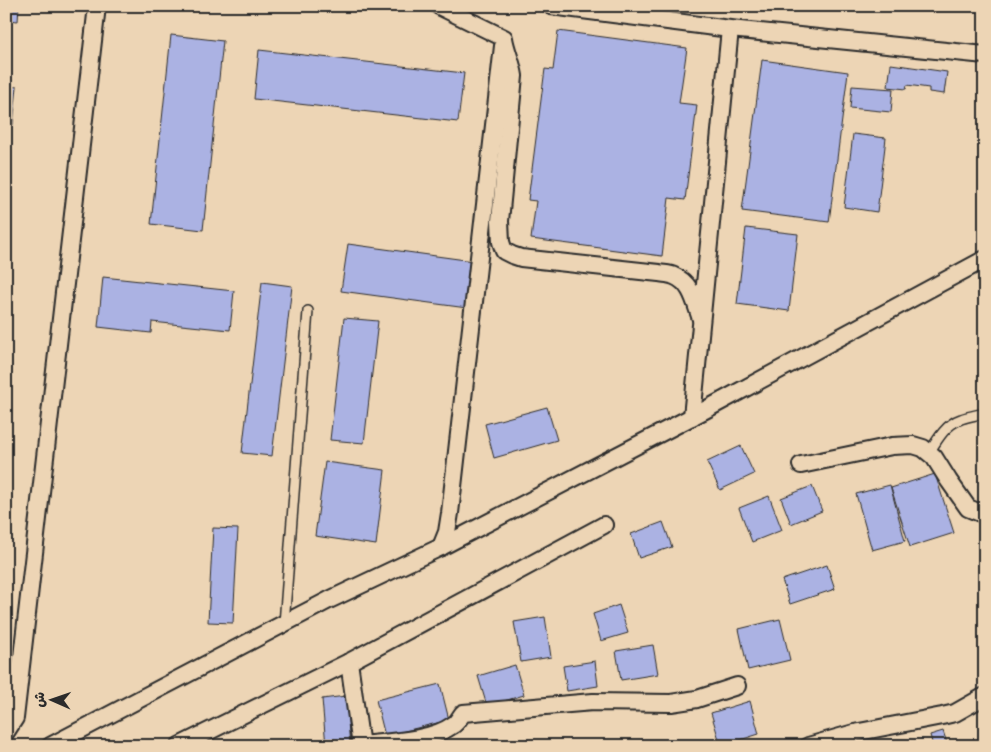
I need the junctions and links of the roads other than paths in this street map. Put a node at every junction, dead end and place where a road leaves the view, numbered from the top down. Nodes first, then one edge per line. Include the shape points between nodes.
1 (96, 6) edge
2 (439, 6) edge
3 (551, 6) edge
4 (730, 29) junction
5 (504, 38) junction
6 (985, 55) edge
7 (985, 259) edge
8 (308, 311) dead end
9 (701, 319) junction
10 (985, 413) edge
11 (692, 417) junction
12 (929, 453) junction
13 (802, 465) dead end
14 (985, 515) edge
15 (604, 525) dead end
16 (441, 547) junction
17 (284, 624) junction
18 (349, 662) junction
19 (737, 686) dead end
20 (985, 696) edge
21 (6, 732) edge
22 (361, 745) edge
23 (50, 746) edge
24 (179, 746) edge
25 (808, 746) edge

1 - 21 street via 15,718
2 - 5 street
3 - 4 street
4 - 6 street
4 - 9 street
5 - 9 street via 514,76 500,221 504,251 521,258 674,276 686,283
5 - 16 street via 450,513
7 - 11 street
8 - 17 lane
9 - 11 street
10 - 12 lane via 954,422
11 - 16 street
12 - 13 street via 913,445 892,446
12 - 14 street via 968,508
15 - 18 street
16 - 17 street
17 - 23 street
18 - 22 street
18 - 24 street
19 - 22 street via 697,699 671,703 593,702 463,713 454,725 438,734
20 - 25 street via 949,714

